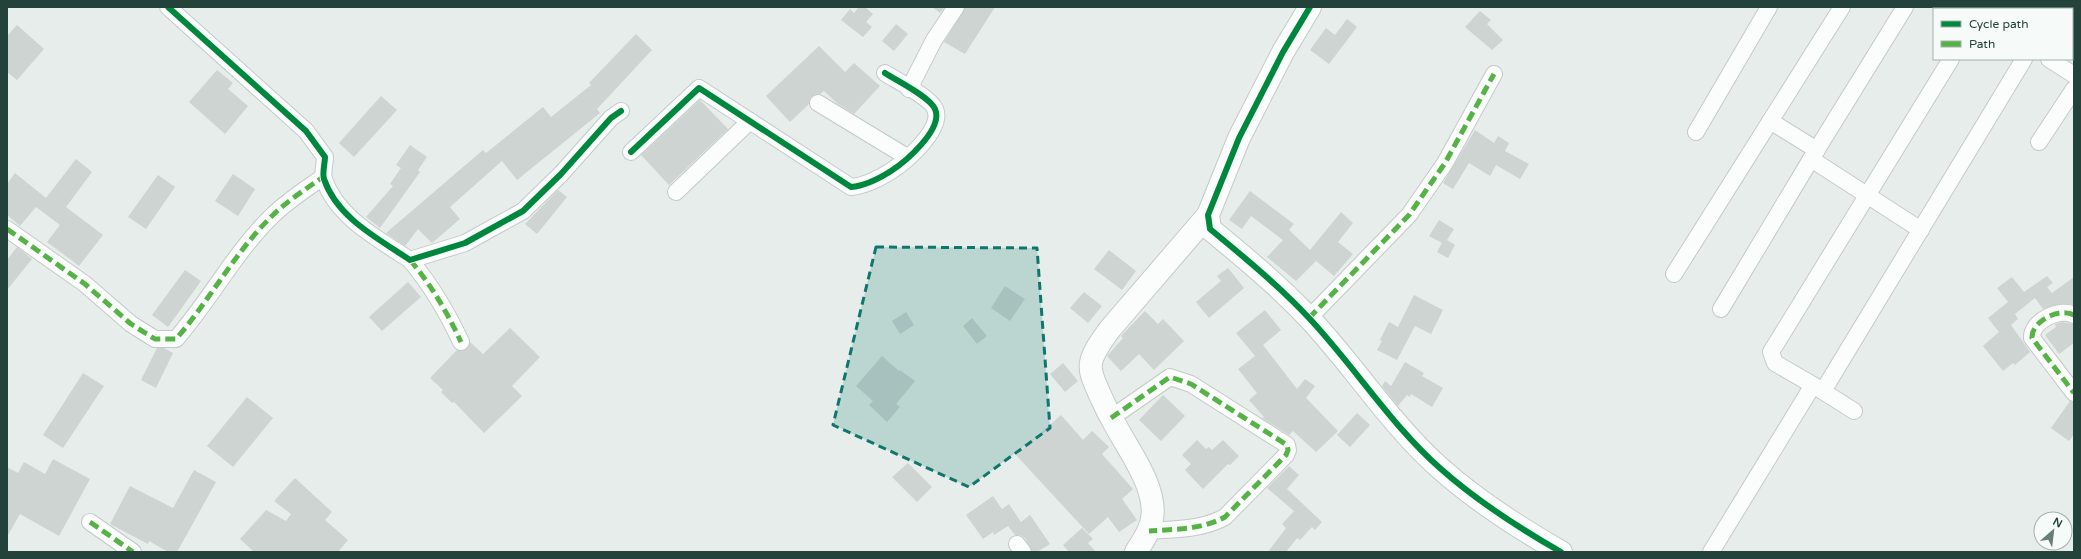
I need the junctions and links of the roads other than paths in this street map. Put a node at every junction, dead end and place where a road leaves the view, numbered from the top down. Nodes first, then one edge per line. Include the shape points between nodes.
1 (168, 7) edge
2 (956, 7) edge
3 (1310, 7) edge
4 (1769, 7) edge
5 (1842, 7) edge
6 (1905, 7) edge
7 (1951, 60) edge
8 (2023, 60) edge
9 (2051, 60) edge
10 (885, 73) dead end
11 (1494, 74) dead end
12 (2074, 75) edge
13 (909, 89) junction
14 (2074, 89) edge
15 (818, 104) dead end
16 (621, 111) dead end
17 (750, 121) junction
18 (1770, 121) junction
19 (1696, 132) dead end
20 (2039, 142) dead end
21 (631, 152) dead end
22 (1814, 155) junction
23 (907, 157) junction
24 (323, 178) junction
25 (676, 192) dead end
26 (1867, 196) junction
27 (1208, 215) junction
28 (7, 229) edge
29 (1921, 230) junction
30 (410, 260) junction
31 (1674, 274) dead end
32 (1721, 309) dead end
33 (2074, 315) edge
34 (1309, 318) junction
35 (461, 342) dead end
36 (1818, 388) junction
37 (2074, 393) edge
38 (1854, 411) dead end
39 (1111, 418) junction
40 (90, 522) dead end
41 (1149, 531) junction
42 (1547, 549) edge
43 (133, 552) edge
44 (1136, 552) edge
45 (1711, 552) edge

1 - 24 street via 306,131 325,157
2 - 13 street via 934,40
3 - 27 street via 1283,52 1239,138
4 - 19 street
5 - 18 street
6 - 22 street
7 - 26 street
8 - 29 street
9 - 12 street
10 - 13 street
11 - 34 street via 1445,163 1409,214
13 - 23 street via 928,101 936,110 936,123 928,138
14 - 20 street
15 - 23 street
16 - 30 street via 523,211 465,243
17 - 21 street via 699,88
17 - 23 street via 851,187 859,186 891,171
17 - 25 street
18 - 22 street
18 - 31 street
22 - 26 street
22 - 32 street
24 - 28 street via 272,216 217,282 176,339 155,339 130,324 85,284
24 - 30 street via 336,203 351,219
26 - 29 street
26 - 36 street via 1771,352 1774,363
27 - 34 street via 1210,229 1259,270
27 - 39 street via 1110,329 1098,347 1091,363 1092,375
29 - 36 street
30 - 35 street via 429,282
33 - 37 street via 2064,311 2053,314 2033,329 2032,338
34 - 42 street via 1400,426 1441,469
36 - 38 street
36 - 45 street
39 - 41 street via 1141,472 1149,492 1152,506
39 - 41 street via 1170,377 1191,384 1287,445 1286,455 1224,517 1212,524 1198,527
40 - 43 street
41 - 44 street

